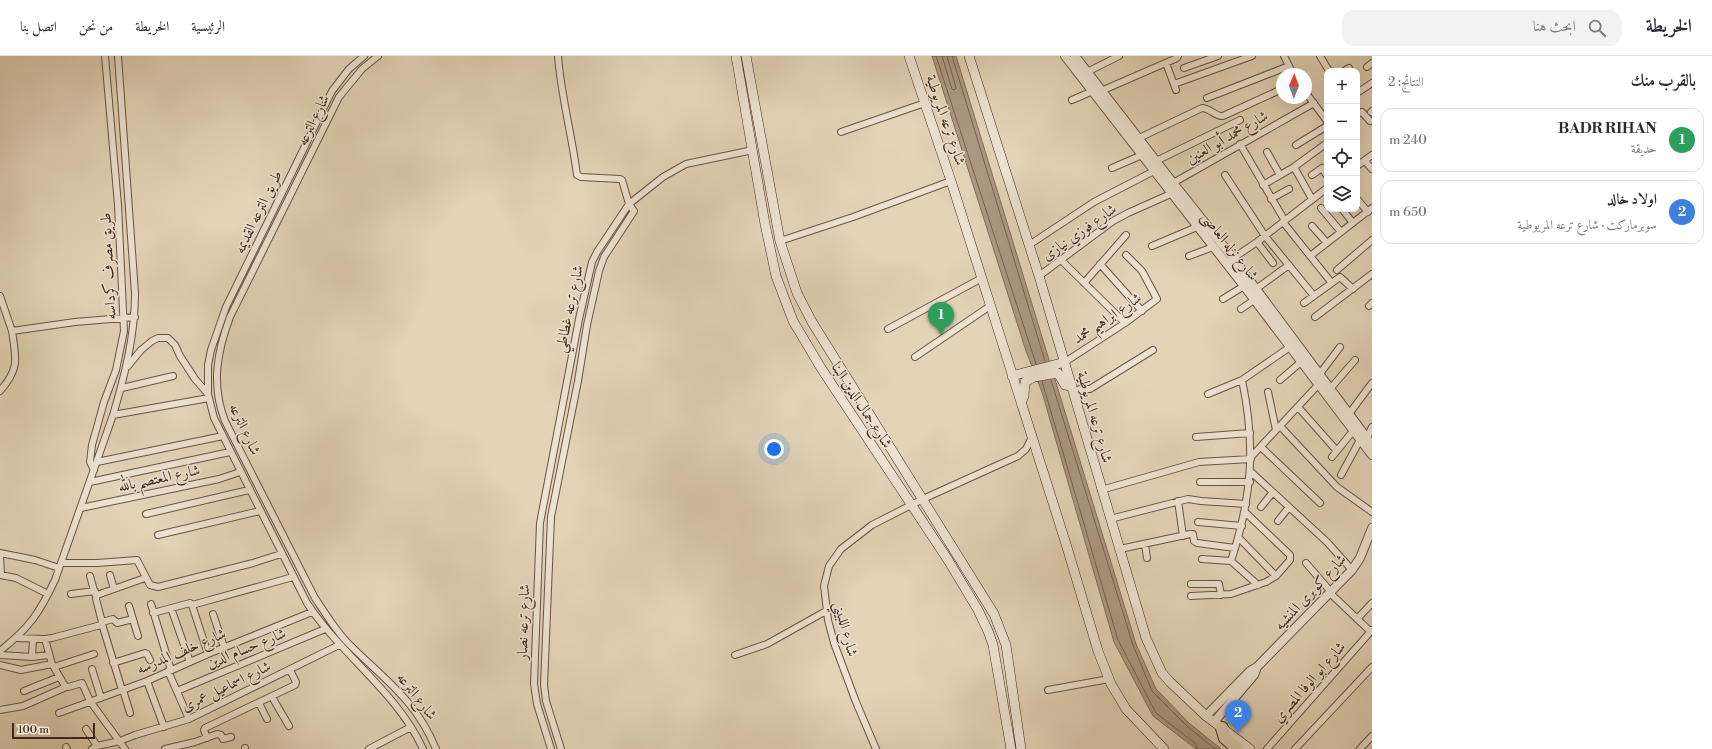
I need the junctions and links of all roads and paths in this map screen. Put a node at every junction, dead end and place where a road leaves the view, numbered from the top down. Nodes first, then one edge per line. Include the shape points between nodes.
1 (105, 56) edge
2 (118, 56) edge
3 (364, 56) edge
4 (378, 56) edge
5 (558, 56) edge
6 (736, 56) edge
7 (746, 56) edge
8 (909, 56) edge
9 (969, 56) edge
10 (1065, 56) edge
11 (1075, 56) edge
12 (1118, 56) edge
13 (1218, 56) edge
14 (1252, 56) edge
15 (1284, 56) edge
16 (1320, 56) edge
17 (1178, 57) edge
18 (1166, 63) junction
19 (1289, 66) joint
20 (1184, 68) dead end
21 (1327, 68) edge
22 (1087, 72) junction
23 (1372, 83) edge
24 (1094, 88) junction
25 (1360, 91) edge
26 (1276, 92) edge
27 (1207, 98) dead end
28 (1072, 100) dead end
29 (1312, 100) edge
30 (925, 103) junction
31 (1314, 103) junction
32 (1360, 112) edge
33 (1324, 115) edge
34 (1240, 120) dead end
35 (1370, 121) dead end
36 (1324, 128) edge
37 (841, 132) dead end
38 (1138, 138) junction
39 (1240, 144) junction
40 (1296, 145) dead end
41 (1324, 145) edge
42 (753, 150) junction
43 (1267, 152) dead end
44 (1142, 155) junction
45 (1372, 155) edge
46 (1156, 160) junction
47 (1365, 160) junction
48 (1360, 163) edge
49 (1294, 167) junction
50 (1112, 168) dead end
51 (1372, 169) edge
52 (1154, 171) junction
53 (1324, 171) edge
54 (1225, 175) dead end
55 (1280, 175) junction
56 (1312, 175) dead end
57 (952, 181) junction
58 (1173, 183) junction
59 (1263, 186) junction
60 (1289, 189) dead end
61 (1324, 190) edge
62 (1176, 192) junction
63 (1271, 199) junction
64 (1312, 199) junction
65 (1360, 201) edge
66 (629, 204) junction
67 (1321, 208) dead end
68 (1370, 210) edge
69 (1344, 212) edge
70 (1284, 221) junction
71 (1353, 223) junction
72 (1312, 226) dead end
73 (1197, 227) junction
74 (1341, 232) junction
75 (1126, 235) dead end
76 (1265, 236) junction
77 (1372, 240) edge
78 (780, 241) junction
79 (1257, 242) junction
80 (1326, 243) junction
81 (1029, 245) junction
82 (1152, 246) dead end
83 (1213, 247) junction
84 (1126, 255) dead end
85 (1189, 256) dead end
86 (1310, 256) junction
87 (1233, 258) junction
88 (1061, 260) junction
89 (1226, 263) junction
90 (1273, 263) dead end
91 (1100, 264) junction
92 (1289, 265) junction
93 (1337, 270) dead end
94 (1372, 274) edge
95 (1039, 276) junction
96 (982, 278) junction
97 (1084, 282) junction
98 (1332, 282) junction
99 (1244, 286) junction
100 (1256, 289) junction
101 (1353, 289) junction
102 (0, 296) edge
103 (1314, 296) junction
104 (1223, 299) dead end
105 (1254, 300) junction
106 (1304, 303) dead end
107 (990, 306) junction
108 (1241, 309) dead end
109 (2, 310) edge
110 (1142, 311) junction
111 (124, 317) junction
112 (135, 317) junction
113 (1315, 317) dead end
114 (1125, 323) junction
115 (888, 329) dead end
116 (12, 331) junction
117 (131, 342) junction
118 (1290, 347) junction
119 (1340, 347) dead end
120 (143, 348) junction
121 (1153, 350) dead end
122 (915, 357) dead end
123 (1355, 360) dead end
124 (1065, 362) junction
125 (1301, 362) junction
126 (127, 368) junction
127 (1054, 369) junction
128 (1319, 375) junction
129 (173, 376) dead end
130 (1012, 376) junction
131 (1242, 380) junction
132 (1280, 380) dead end
133 (1372, 383) edge
134 (1318, 385) junction
135 (122, 388) junction
136 (1073, 389) junction
137 (1330, 389) junction
138 (0, 391) edge
139 (1268, 392) dead end
140 (1208, 394) dead end
141 (208, 396) junction
142 (1021, 403) junction
143 (219, 406) junction
144 (210, 407) junction
145 (1298, 407) junction
146 (1349, 414) junction
147 (113, 415) junction
148 (1372, 427) edge
149 (1278, 428) junction
150 (1353, 431) junction
151 (1250, 433) junction
152 (223, 436) junction
153 (1032, 436) junction
154 (1196, 437) dead end
155 (1363, 439) junction
156 (1261, 447) junction
157 (1337, 451) junction
158 (1372, 451) edge
159 (230, 452) junction
160 (1332, 457) dead end
161 (1251, 458) junction
162 (97, 462) junction
163 (94, 470) junction
164 (1250, 471) junction
165 (240, 472) junction
166 (1340, 475) dead end
167 (90, 482) junction
168 (1200, 482) dead end
169 (1250, 482) junction
170 (249, 490) junction
171 (1102, 490) junction
172 (1273, 492) junction
173 (546, 494) joint
174 (555, 496) joint
175 (923, 499) junction
176 (1178, 501) junction
177 (1320, 503) dead end
178 (1246, 504) junction
179 (912, 506) junction
180 (1261, 507) dead end
181 (1289, 507) junction
182 (81, 508) junction
183 (260, 511) junction
184 (1245, 512) junction
185 (1372, 512) edge
186 (146, 514) dead end
187 (1110, 519) junction
188 (1278, 521) dead end
189 (1198, 522) dead end
190 (1242, 526) junction
191 (1372, 528) edge
192 (158, 535) dead end
193 (1183, 536) junction
194 (1238, 538) junction
195 (1145, 544) junction
196 (1235, 548) junction
197 (1120, 549) junction
198 (0, 554) edge
199 (281, 554) junction
200 (1147, 558) dead end
201 (1202, 558) dead end
202 (1231, 561) junction
203 (1306, 563) dead end
204 (60, 566) junction
205 (1352, 570) junction
206 (538, 574) junction
207 (1, 575) edge
208 (110, 575) dead end
209 (548, 575) junction
210 (90, 576) dead end
211 (1276, 576) junction
212 (293, 577) junction
213 (145, 578) junction
214 (1191, 584) dead end
215 (1258, 585) junction
216 (114, 589) junction
217 (1331, 592) junction
218 (48, 594) junction
219 (71, 594) dead end
220 (96, 594) junction
221 (1221, 595) junction
222 (1191, 596) dead end
223 (1372, 603) edge
224 (151, 604) dead end
225 (192, 605) junction
226 (129, 606) dead end
227 (171, 608) junction
228 (826, 611) junction
229 (312, 612) junction
230 (154, 613) junction
231 (213, 614) dead end
232 (133, 619) junction
233 (1357, 619) junction
234 (102, 623) junction
235 (325, 630) junction
236 (1371, 631) edge
237 (138, 636) dead end
238 (17, 638) junction
239 (33, 639) junction
240 (44, 639) junction
241 (339, 645) junction
242 (224, 647) junction
243 (0, 652) edge
244 (94, 654) dead end
245 (208, 654) junction
246 (0, 655) edge
247 (48, 655) junction
248 (734, 655) dead end
249 (32, 657) junction
250 (150, 660) dead end
251 (190, 662) junction
252 (113, 663) junction
253 (0, 665) edge
254 (53, 666) junction
255 (1372, 666) edge
256 (1257, 667) junction
257 (92, 669) dead end
258 (290, 670) junction
259 (169, 671) junction
260 (59, 677) junction
261 (1109, 679) junction
262 (147, 680) junction
263 (66, 687) junction
264 (122, 690) junction
265 (1048, 690) dead end
266 (24, 691) dead end
267 (177, 691) junction
268 (272, 697) junction
269 (101, 698) junction
270 (90, 701) junction
271 (259, 703) junction
272 (0, 710) edge
273 (59, 713) dead end
274 (130, 713) dead end
275 (1206, 716) junction
276 (189, 719) junction
277 (267, 719) dead end
278 (1218, 725) junction
279 (289, 726) dead end
280 (164, 727) junction
281 (411, 727) junction
282 (86, 729) dead end
283 (231, 736) dead end
284 (1372, 736) edge
285 (207, 738) junction
286 (120, 741) junction
287 (94, 747) edge
288 (125, 749) edge
289 (165, 749) edge
290 (369, 749) edge
291 (423, 749) edge
292 (436, 749) edge
293 (551, 749) edge
294 (561, 749) edge
295 (876, 749) edge
296 (1011, 749) edge
297 (1021, 749) edge
298 (1164, 749) edge
299 (1238, 749) edge
300 (1250, 749) edge
301 (1267, 749) edge
302 (1295, 749) edge
303 (1360, 749) edge

1 - 111 street, طريق مصرف كرداسه via 118,205
2 - 112 street, طريق مصرف كرداسه via 131,219
3 - 141 street, طريق الترعه القديمه via 349,69 332,91 226,306 211,350 208,365
4 - 143 street, شارع الترعه via 362,68 339,97 230,317 217,363
5 - 66 street via 577,174 580,177 622,180
6 - 42 main road, شارع جمال الدين البنا
7 - 78 main road, شارع جمال الدين البنا
8 - 30 main road, شارع ترعه المريوطية
9 - 81 main road, شارع ترعه المريوطية
10 - 24 street, شارع نزله العاصى
11 - 22 street, شارع نزله العاصى
12 - 22 street
13 - 20 street
14 - 18 street via 1175,87
15 - 19 street
16 - 21 street
17 - 18 street
18 - 24 street
19 - 27 street
22 - 24 street, شارع نزله العاصى
23 - 25 street
24 - 28 street
24 - 38 street, شارع نزله العاصى
24 - 44 street, شارع نزله العاصى
26 - 38 street via 1223,116 1202,108
29 - 31 street
30 - 37 street
30 - 57 main road, شارع ترعه المريوطية
31 - 33 street
31 - 39 street, شارع محمد أبو العنين
32 - 35 street
34 - 46 street
36 - 40 street
38 - 46 street, شارع نزله العاصى
39 - 58 street, شارع محمد أبو العنين
39 - 59 street
41 - 49 street
42 - 66 street, شارع ترعه غطاطي via 682,165
42 - 179 main road, شارع جمال الدين البنا via 776,276 793,321
43 - 55 street
44 - 50 street
44 - 52 street, شارع نزله العاصى
45 - 47 street
46 - 58 street, شارع نزله العاصى
47 - 48 street
47 - 51 street
49 - 55 street
49 - 64 street
52 - 62 street, شارع نزله العاصى
52 - 81 street via 1094,202
53 - 56 street via 1322,168
54 - 76 street
55 - 59 street
57 - 78 street
57 - 96 main road, شارع ترعه المريوطية
58 - 62 street, شارع نزله العاصى
59 - 63 street
60 - 63 street
61 - 64 street
62 - 73 street, شارع نزله العاصى
62 - 87 street, شارع نزله العاصى
62 - 88 street, شارع فوزي نيازى via 1113,221
63 - 70 street
64 - 70 street
65 - 68 street
66 - 173 street, شارع ترعه غطاطي via 597,252 589,273
66 - 174 street, شارع ترعه غطاطي via 634,212 610,246 599,271
67 - 74 street
68 - 71 street
69 - 71 street
70 - 76 street
70 - 86 street
71 - 74 street
72 - 80 street
73 - 82 street
73 - 83 street, شارع نزله العاصى
74 - 80 street
75 - 91 street
76 - 79 street
76 - 92 street
77 - 93 street
78 - 175 main road, شارع جمال الدين البنا via 797,293 812,322
79 - 87 street
79 - 90 street
80 - 86 street
81 - 95 main road, شارع ترعه المريوطية
83 - 85 street
83 - 89 street, شارع نزله العاصى
84 - 110 street, شارع ابراهيم محمد via 1142,271 1156,295 1155,302
86 - 98 street
87 - 89 street
87 - 100 street, شارع نزله العاصى
88 - 95 street, شارع فوزي نيازى
88 - 97 street
89 - 99 street, شارع نزله العاصى
91 - 97 street
91 - 110 street
92 - 100 street
92 - 103 street
94 - 101 street
95 - 124 main road, شارع ترعه المريوطية
96 - 107 main road, شارع ترعه المريوطية
96 - 115 street
97 - 114 street
98 - 101 street via 1342,278
98 - 103 street
99 - 104 street
99 - 105 street, شارع نزله العاصى
100 - 128 street, شارع نزله العاصى
101 - 113 street
102 - 109 street
103 - 106 street
105 - 108 street
105 - 118 street, شارع نزله العاصى
107 - 122 street
107 - 130 main road, شارع ترعه المريوطية
109 - 116 street
110 - 114 street, شارع ابراهيم محمد
111 - 112 street
111 - 116 street
111 - 163 street, طريق مصرف كرداسه via 119,358 92,445 90,462
112 - 117 street, طريق مصرف كرداسه
114 - 124 street, شارع ابراهيم محمد
116 - 138 street via 16,364
117 - 120 street via 135,348
117 - 126 street, طريق مصرف كرداسه
118 - 125 street, شارع نزله العاصى
118 - 131 street
119 - 128 street
120 - 126 street, شارع الترعه
120 - 141 street, شارع الترعه via 158,338 168,338
121 - 136 street via 1090,389
123 - 137 street
124 - 127 main road
124 - 136 main road, شارع ترعه المريوطية
125 - 132 street
125 - 134 street, شارع نزله العاصى
126 - 135 street, طريق مصرف كرداسه
127 - 130 main road
127 - 136 main road via 1065,384
127 - 142 main road via 1025,382
128 - 137 street, شارع نزله العاصى
129 - 135 street
130 - 142 main road, شارع ترعه المريوطية
131 - 140 street
131 - 151 street
133 - 146 street
134 - 145 street
134 - 150 street, شارع نزله العاصى
135 - 147 street, طريق مصرف كرداسه
136 - 171 main road, شارع ترعه المريوطية
137 - 146 street, شارع نزله العاصى
139 - 149 street
141 - 144 street, شارع الترعه
141 - 147 street
142 - 153 main road, شارع ترعه المريوطية
143 - 144 street
143 - 292 street, شارع الترعه via 325,614 347,641 404,697 421,718
144 - 152 street, شارع الترعه
145 - 149 street
145 - 157 street
146 - 155 street, شارع نزله العاصى
147 - 162 street, طريق مصرف كرداسه
148 - 155 street
149 - 156 street
149 - 185 street via 1337,487
150 - 155 street, شارع نزله العاصى
150 - 157 street
151 - 154 street
151 - 161 street
152 - 159 street, شارع الترعه
152 - 162 street
153 - 175 street, شارع اللبيني via 1026,449 1018,456
153 - 261 main road, شارع ترعه المريوطية via 1098,651
155 - 158 street, شارع نزله العاصى
155 - 166 street
156 - 161 street
156 - 177 street
157 - 160 street
159 - 165 street, شارع الترعه
159 - 167 street
161 - 164 street
161 - 171 street via 1199,462
162 - 163 street, طريق مصرف كرداسه
163 - 167 street, طريق مصرف كرداسه
164 - 169 street
164 - 172 street
165 - 170 street, شارع الترعه
165 - 182 street, شارع المعتصم بالله via 219,479
167 - 182 street, طريق مصرف كرداسه
168 - 169 street
169 - 178 street
170 - 183 street, شارع الترعه
170 - 186 street
171 - 187 main road, شارع ترعه المريوطية
172 - 180 street
172 - 181 street
173 - 206 street, شارع ترعه نصار via 539,535
174 - 209 street, شارع ترعه نصار via 550,528
175 - 179 street, شارع اللبيني
175 - 297 main road, شارع جمال الدين البنا via 994,614 1006,645
176 - 178 street via 1193,498 1201,501
176 - 187 street
176 - 193 street
178 - 184 street
179 - 228 street, شارع اللبيني via 872,525 841,549 829,566 825,580
179 - 296 main road, شارع جمال الدين البنا via 948,560 988,631
181 - 188 street
181 - 205 street via 1327,542
182 - 204 street, طريق مصرف كرداسه
183 - 192 street
183 - 199 street, شارع الترعه
184 - 190 street
184 - 211 street via 1290,555 1290,560
187 - 197 main road, شارع ترعه المريوطية
189 - 190 street
190 - 194 street
191 - 205 street, شارع كوبرى المنشيه via 1360,558
193 - 195 street
193 - 196 street via 1193,534 1197,544
194 - 196 street
194 - 211 street
195 - 197 street
195 - 200 street
196 - 202 street
197 - 275 main road, شارع ترعه المريوطية via 1146,638 1162,673
198 - 204 street
198 - 207 street
199 - 212 street, شارع الترعه
199 - 213 street via 158,587 150,585
201 - 202 street
202 - 215 street
203 - 217 street
204 - 213 street via 137,560
204 - 218 street, طريق مصرف كرداسه
205 - 217 street, شارع كوبرى المنشيه
206 - 209 street
206 - 293 street, شارع ترعه نصار via 534,689
207 - 218 street via 16,578
208 - 216 street
209 - 294 street, شارع ترعه نصار via 544,684 546,701
210 - 220 street
211 - 215 street
212 - 225 street
212 - 229 street, شارع الترعه
213 - 216 street
214 - 221 street via 1219,584
215 - 221 street
216 - 220 street
217 - 233 street
217 - 256 street, شارع كوبرى المنشيه
218 - 238 street, طريق مصرف كرداسه via 33,620
219 - 220 street
220 - 234 street
221 - 222 street
223 - 233 street
224 - 230 street
225 - 227 street via 190,603
225 - 245 street
226 - 232 street
227 - 230 street
227 - 251 street
228 - 248 street via 762,646
228 - 295 street, شارع اللبيني via 834,643
229 - 235 street, شارع الترعه
229 - 242 street, شارع خلف المدرسه
230 - 259 street
231 - 242 street
232 - 234 street via 117,624 113,619
232 - 237 street
233 - 236 street
234 - 240 street
234 - 252 street
235 - 241 street, شارع الترعه
235 - 267 street, شارع حسام الدين
236 - 301 street, شارع ابو الوفا المصري
238 - 239 street
238 - 243 street, طريق مصرف كرداسه
239 - 240 street
239 - 249 street
240 - 247 street
241 - 258 street, شارع اسماعيل عمرى
241 - 281 street, شارع الترعه via 396,706
242 - 245 street, شارع خلف المدرسه
244 - 254 street
245 - 251 street, شارع خلف المدرسه
246 - 249 street
247 - 249 street
247 - 254 street
250 - 252 street via 145,653
251 - 259 street, شارع خلف المدرسه
252 - 264 street
253 - 254 street via 21,670
254 - 260 street
255 - 302 street
256 - 275 street, شارع كوبرى المنشيه
256 - 278 street, شارع كوبرى المنشيه
257 - 269 street
258 - 268 street via 295,685
258 - 276 street, شارع اسماعيل عمرى
259 - 262 street, شارع خلف المدرسه
259 - 267 street
260 - 263 street
260 - 266 street
261 - 265 street
261 - 298 main road, شارع ترعه المريوطية via 1126,709
262 - 264 street, شارع خلف المدرسه
262 - 280 street
263 - 270 street via 82,683
263 - 272 street via 23,706
264 - 269 street, شارع خلف المدرسه
264 - 274 street
267 - 276 street
268 - 271 street
268 - 279 street
269 - 270 street, شارع خلف المدرسه
270 - 273 street, شارع خلف المدرسه
270 - 286 street
271 - 277 street
271 - 285 street via 205,728
275 - 278 main road, شارع ترعه المريوطية
276 - 280 street, شارع اسماعيل عمرى
278 - 299 highway via 1225,738
278 - 300 main road, شارع ترعه المريوطية
280 - 286 street, شارع اسماعيل عمرى
281 - 290 street
281 - 291 street, شارع الترعه
282 - 287 street
283 - 285 street via 223,739 217,734
284 - 303 street
285 - 289 street
286 - 287 street, شارع اسماعيل عمرى
286 - 288 street

